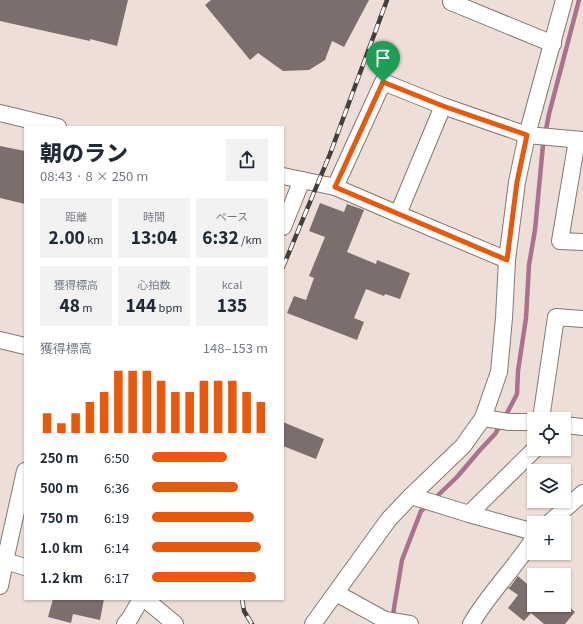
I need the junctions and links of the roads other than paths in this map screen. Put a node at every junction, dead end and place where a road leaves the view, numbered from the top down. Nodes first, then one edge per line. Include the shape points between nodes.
1 (452, 0) edge
2 (564, 0) edge
3 (553, 44) junction
4 (443, 106) junction
5 (0, 113) edge
6 (54, 126) edge
7 (538, 136) junction
8 (580, 140) edge
9 (284, 176) edge
10 (302, 180) junction
11 (335, 187) junction
12 (398, 214) junction
13 (284, 225) edge
14 (583, 242) edge
15 (507, 260) junction
16 (583, 320) edge
17 (0, 340) edge
18 (24, 346) edge
19 (542, 412) edge
20 (496, 420) junction
21 (527, 422) edge
22 (571, 426) edge
23 (583, 427) edge
24 (528, 456) edge
25 (24, 475) edge
26 (583, 493) edge
27 (415, 497) junction
28 (469, 514) junction
29 (557, 516) edge
30 (527, 530) edge
31 (527, 549) edge
32 (4, 561) junction
33 (24, 567) edge
34 (0, 586) edge
35 (336, 593) junction
36 (140, 600) edge
37 (146, 600) edge
38 (398, 622) edge
39 (124, 624) edge
40 (175, 624) edge
41 (313, 624) edge
42 (471, 624) edge

1 - 3 street via 451,2
2 - 3 street
3 - 7 street
4 - 7 street
4 - 11 street via 383,82
4 - 12 street
5 - 6 street
7 - 8 street
7 - 15 street via 517,182
8 - 14 street via 560,241
9 - 10 street
10 - 11 street
10 - 13 street
11 - 12 street
12 - 15 street
15 - 20 street
16 - 19 street via 556,317
17 - 18 street
20 - 21 street
20 - 27 street via 463,446
22 - 23 street
24 - 28 street
25 - 32 street
26 - 29 street
27 - 28 street
27 - 35 street via 389,519
28 - 30 street
31 - 42 street via 482,606
32 - 33 street
32 - 34 street
35 - 38 street
35 - 41 street
36 - 39 street
37 - 40 street

